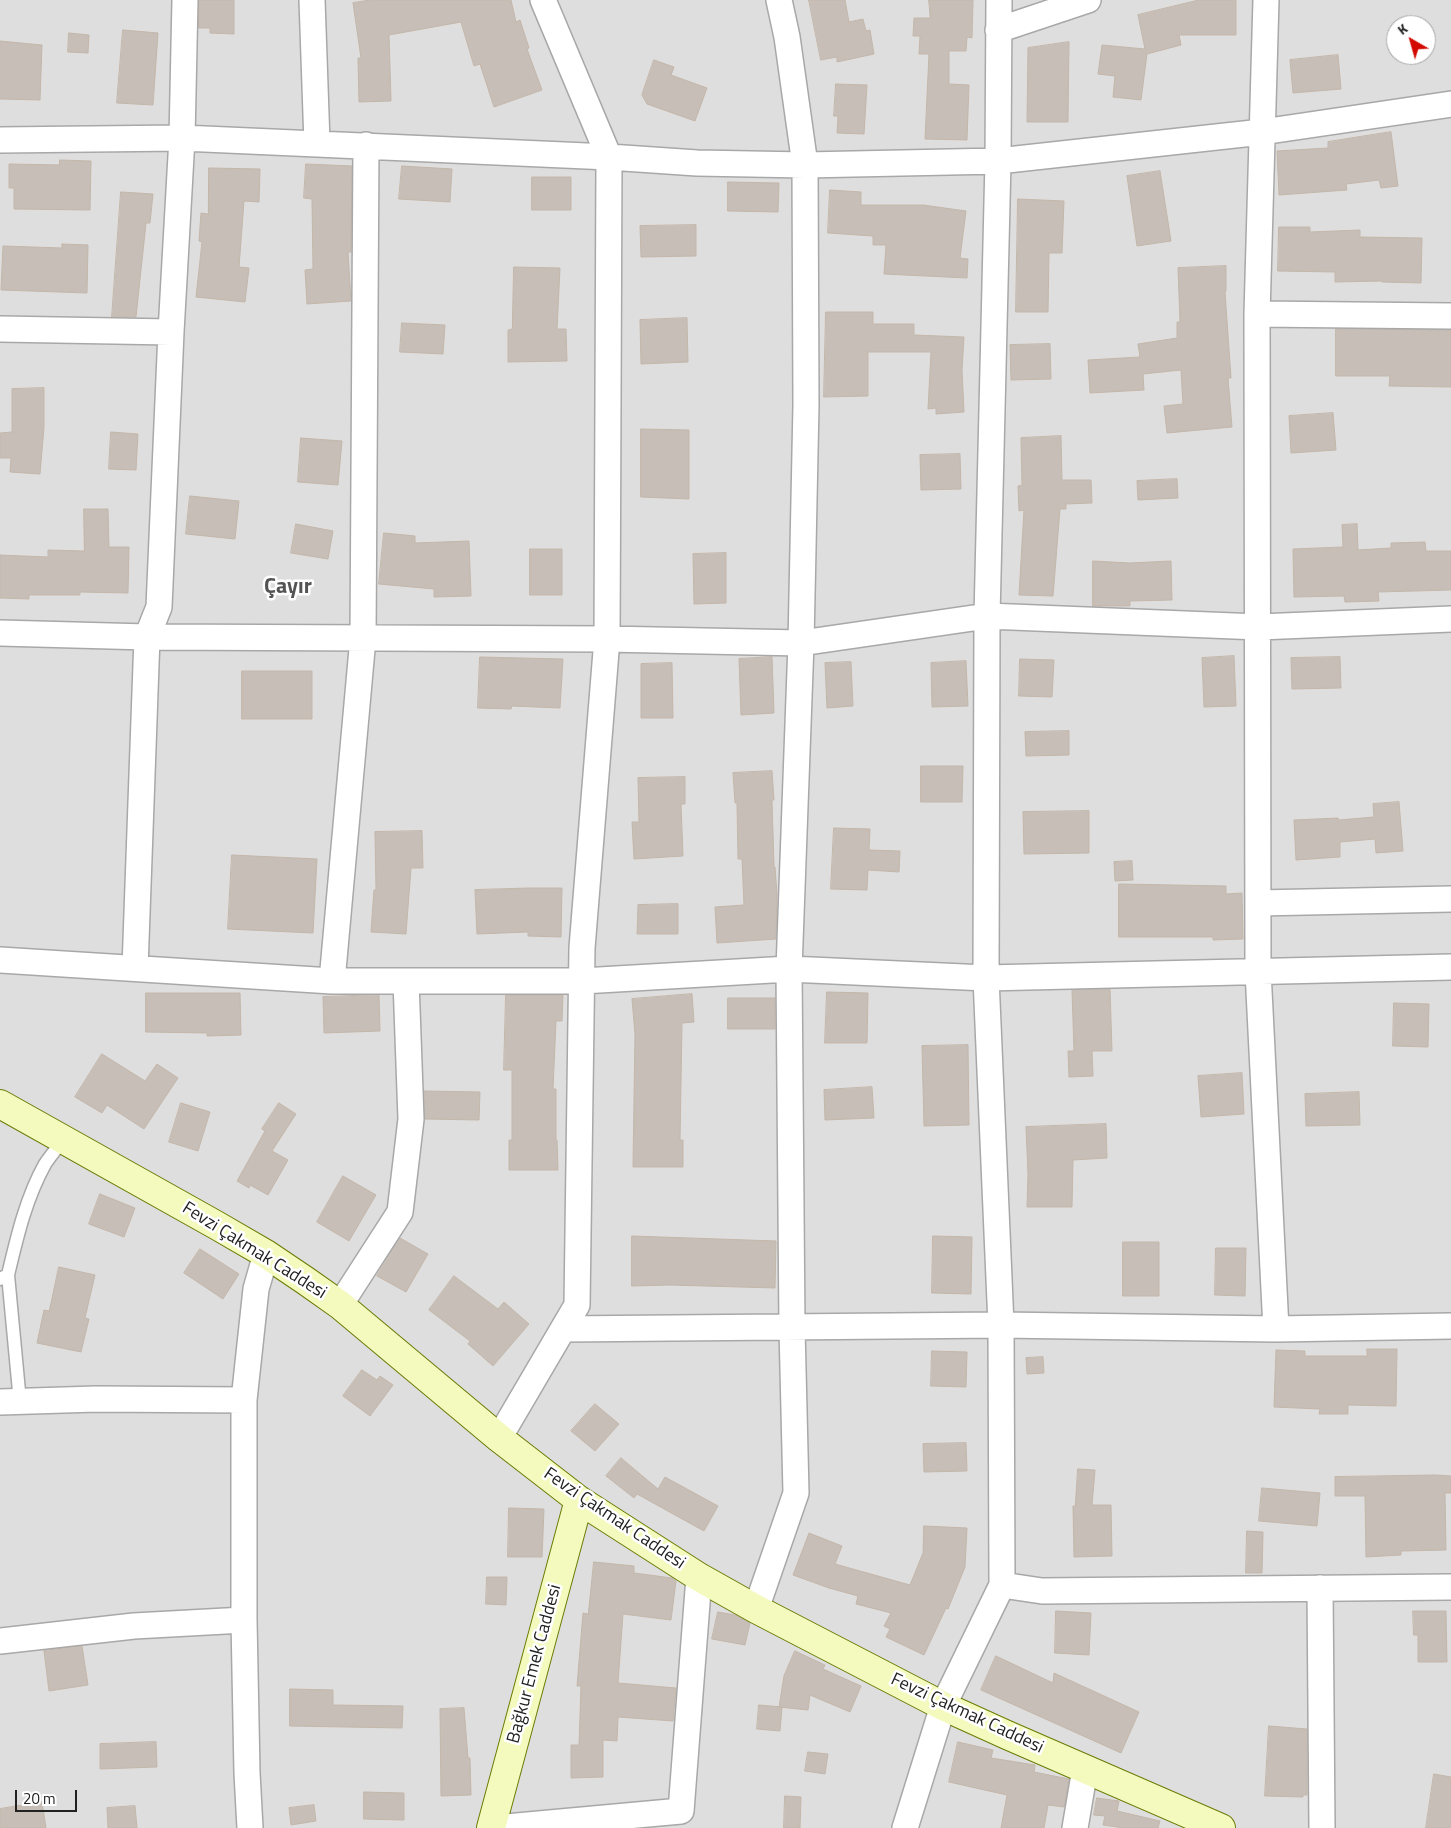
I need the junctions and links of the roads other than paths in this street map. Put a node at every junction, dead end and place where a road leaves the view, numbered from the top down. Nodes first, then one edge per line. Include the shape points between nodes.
1 (185, 0) edge
2 (312, 0) edge
3 (543, 0) edge
4 (779, 0) edge
5 (999, 0) edge
6 (1088, 0) edge
7 (1266, 0) edge
8 (998, 30) junction
9 (1451, 104) edge
10 (1262, 132) junction
11 (182, 138) junction
12 (0, 140) edge
13 (317, 143) junction
14 (366, 145) junction
15 (610, 156) junction
16 (998, 162) junction
17 (805, 165) junction
18 (1257, 314) junction
19 (1451, 316) edge
20 (0, 329) edge
21 (171, 332) junction
22 (987, 616) junction
23 (1451, 619) edge
24 (1259, 627) junction
25 (0, 633) edge
26 (148, 637) junction
27 (363, 638) junction
28 (607, 638) junction
29 (801, 642) junction
30 (1451, 899) edge
31 (1258, 903) junction
32 (0, 960) edge
33 (1451, 967) edge
34 (135, 968) junction
35 (789, 969) junction
36 (1258, 971) junction
37 (986, 978) junction
38 (332, 981) junction
39 (406, 981) junction
40 (582, 981) junction
41 (0, 1104) edge
42 (64, 1139) junction
43 (266, 1254) junction
44 (4, 1277) edge
45 (340, 1305) junction
46 (1001, 1325) junction
47 (1451, 1326) edge
48 (792, 1328) junction
49 (563, 1329) junction
50 (1276, 1329) junction
51 (244, 1400) junction
52 (10, 1402) edge
53 (499, 1438) junction
54 (579, 1500) junction
55 (699, 1577) junction
56 (1002, 1585) junction
57 (1451, 1587) edge
58 (1320, 1588) junction
59 (756, 1609) junction
60 (244, 1620) junction
61 (0, 1641) edge
62 (943, 1706) junction
63 (1086, 1768) junction
64 (632, 1822) edge
65 (250, 1828) edge
66 (491, 1828) edge
67 (495, 1828) edge
68 (905, 1828) edge
69 (1076, 1828) edge
70 (1222, 1828) edge
71 (1322, 1828) edge

1 - 11 street
2 - 13 street
3 - 15 street
4 - 17 street
5 - 8 street
6 - 8 street
7 - 10 street
8 - 16 street
9 - 10 street
10 - 16 street
10 - 18 street
11 - 12 street
11 - 13 street
11 - 21 street
13 - 14 street
14 - 15 street
14 - 27 street
15 - 17 street via 697,163
15 - 28 street
16 - 17 street
16 - 22 street
17 - 29 street via 806,405
18 - 19 street
18 - 24 street
20 - 21 street
21 - 26 street via 159,607
22 - 24 street
22 - 29 street
22 - 37 street
23 - 24 street
24 - 31 street
25 - 26 street
26 - 27 street
26 - 34 street
27 - 28 street
27 - 38 street
28 - 29 street
28 - 40 street
29 - 35 street
30 - 31 street
31 - 36 street
32 - 34 street
33 - 36 street
34 - 38 street
35 - 37 street
35 - 40 street
35 - 48 street
36 - 37 street
36 - 50 street
37 - 46 street
38 - 39 street
39 - 40 street
39 - 45 street via 411,1119 400,1212
40 - 49 street via 577,1305
41 - 42 main road, Fevzi Çakmak Caddesi
42 - 43 main road, Fevzi Çakmak Caddesi
42 - 44 lane via 46,1162 34,1186
43 - 45 main road, Fevzi Çakmak Caddesi
43 - 51 street via 256,1289
44 - 52 lane
45 - 53 main road, Fevzi Çakmak Caddesi
46 - 48 street
46 - 50 street
46 - 56 street
47 - 50 street
48 - 49 street
48 - 59 street via 796,1493
49 - 53 street
51 - 52 street via 96,1398
51 - 60 street
53 - 54 main road, Fevzi Çakmak Caddesi
54 - 55 main road, Fevzi Çakmak Caddesi
54 - 66 main road, Bağkur Emek Caddesi
55 - 59 main road, Fevzi Çakmak Caddesi
55 - 64 street via 681,1811
56 - 58 street via 1042,1591
56 - 62 street
57 - 58 street
58 - 71 street
59 - 62 main road, Fevzi Çakmak Caddesi
60 - 61 street via 134,1626
60 - 65 street
62 - 63 main road, Fevzi Çakmak Caddesi
62 - 68 street
63 - 69 street
63 - 70 main road, Fevzi Çakmak Caddesi
64 - 67 street

